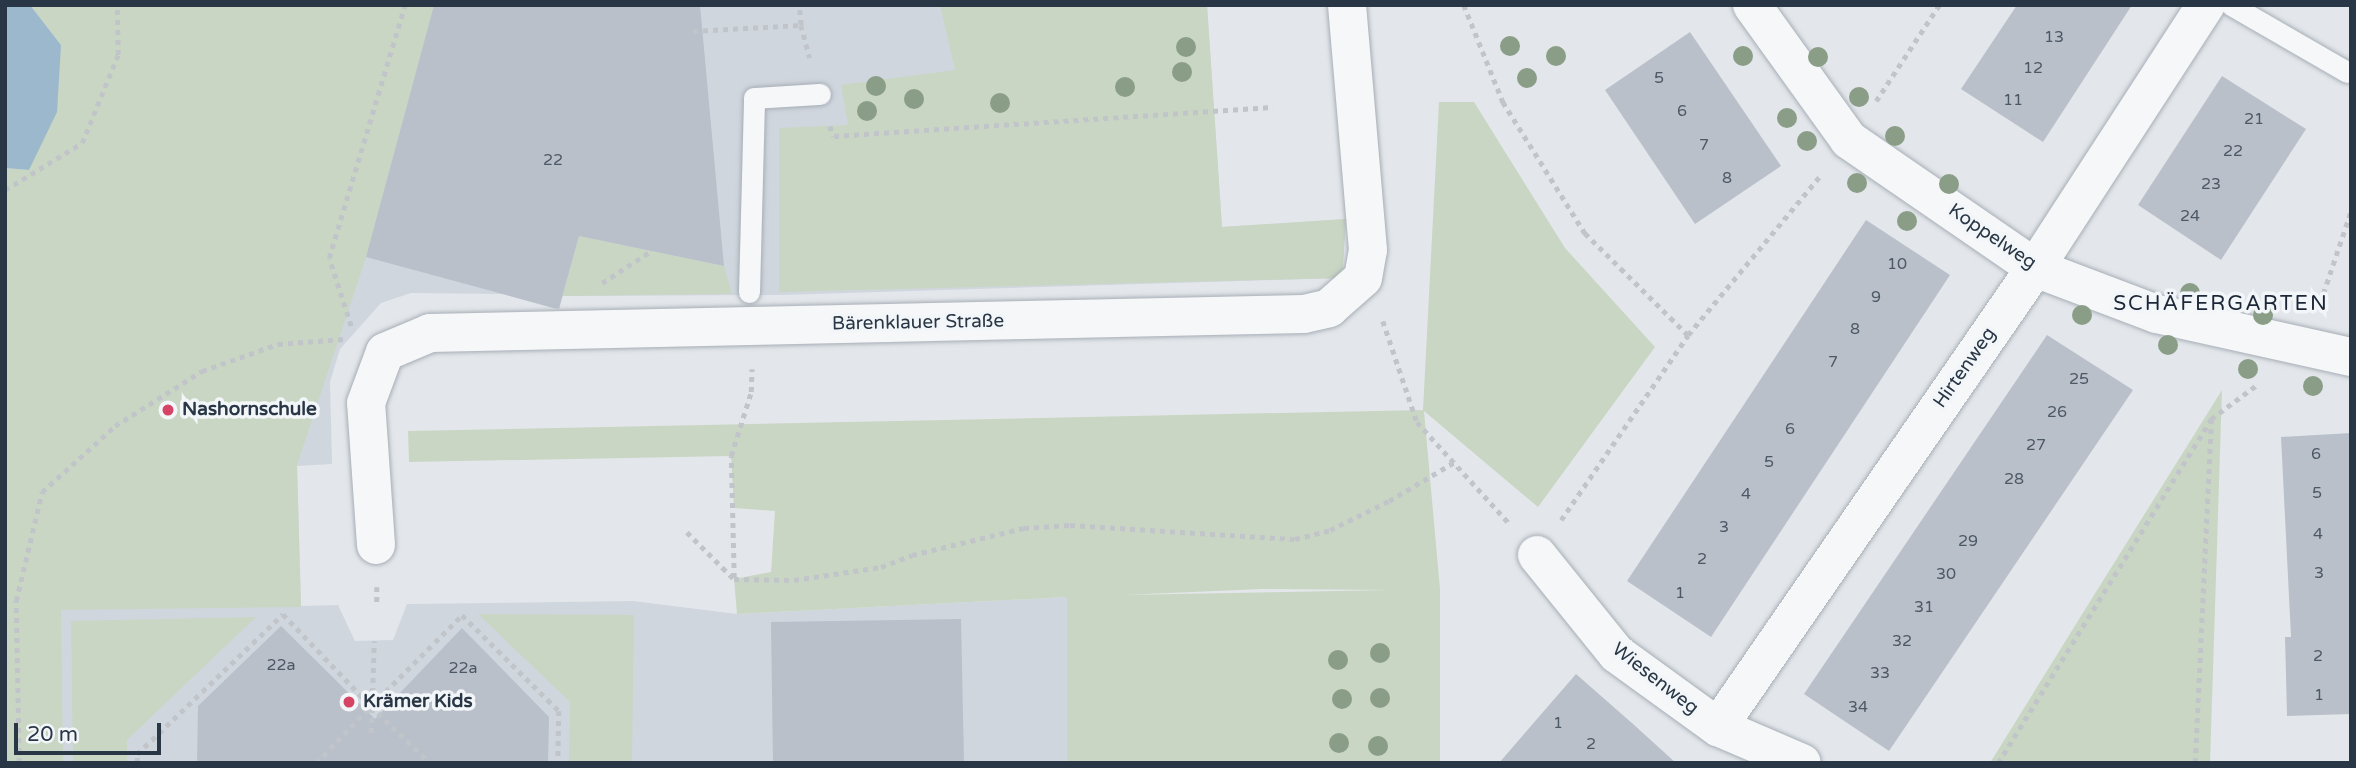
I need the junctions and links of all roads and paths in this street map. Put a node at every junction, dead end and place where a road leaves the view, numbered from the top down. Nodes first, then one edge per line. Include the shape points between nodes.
1 (117, 5) edge
2 (405, 5) edge
3 (799, 5) edge
4 (1347, 5) edge
5 (1464, 5) edge
6 (1752, 5) edge
7 (1939, 5) edge
8 (2206, 5) edge
9 (2231, 5) edge
10 (801, 25) junction
11 (693, 31) dead end
12 (2347, 72) dead end
13 (820, 93) junction
14 (1273, 107) dead end
15 (1849, 140) junction
16 (5, 190) edge
17 (2351, 211) edge
18 (2035, 268) junction
19 (748, 310) junction
20 (1688, 335) junction
21 (2304, 350) junction
22 (2351, 357) edge
23 (2211, 419) junction
24 (1456, 461) dead end
25 (687, 532) dead end
26 (376, 545) dead end
27 (1536, 555) joint
28 (734, 579) junction
29 (374, 641) dead end
30 (371, 706) junction
31 (1718, 727) junction
32 (371, 733) dead end
33 (19, 763) edge
34 (137, 763) edge
35 (316, 763) edge
36 (430, 763) edge
37 (558, 763) edge
38 (1802, 763) edge
39 (1998, 763) edge
40 (2195, 763) edge

1 - 16 path via 118,55 82,144
2 - 33 path via 329,258 355,338 278,344 202,371 115,426 42,492 16,601
3 - 10 path
4 - 19 street, Bärenklauer Straße via 1368,250 1363,278 1329,308 1304,314
5 - 20 path via 1503,102 1584,233
6 - 15 street, Koppelweg
7 - 15 path
8 - 18 street, Hirtenweg
9 - 12 lane
10 - 11 path
10 - 13 path
13 - 14 path via 834,136
13 - 19 lane via 754,98
15 - 18 street, Koppelweg
15 - 20 path
17 - 21 path
18 - 21 street, Koppelweg via 2157,314
18 - 31 street, Hirtenweg
19 - 26 street, Bärenklauer Straße via 430,333 385,352 366,403
19 - 28 path via 753,350 751,392 732,456
20 - 27 path
21 - 22 street, Koppelweg
21 - 23 path
23 - 39 path
23 - 40 path
24 - 28 path via 1330,530 1295,539 1070,525 1012,531 881,567 794,580
25 - 28 path
27 - 31 street, Wiesenweg via 1617,654
29 - 30 path
30 - 32 path
30 - 34 path via 284,614 137,754
30 - 35 path
30 - 36 path
30 - 37 path via 462,615 559,711
31 - 38 street, Wiesenweg

